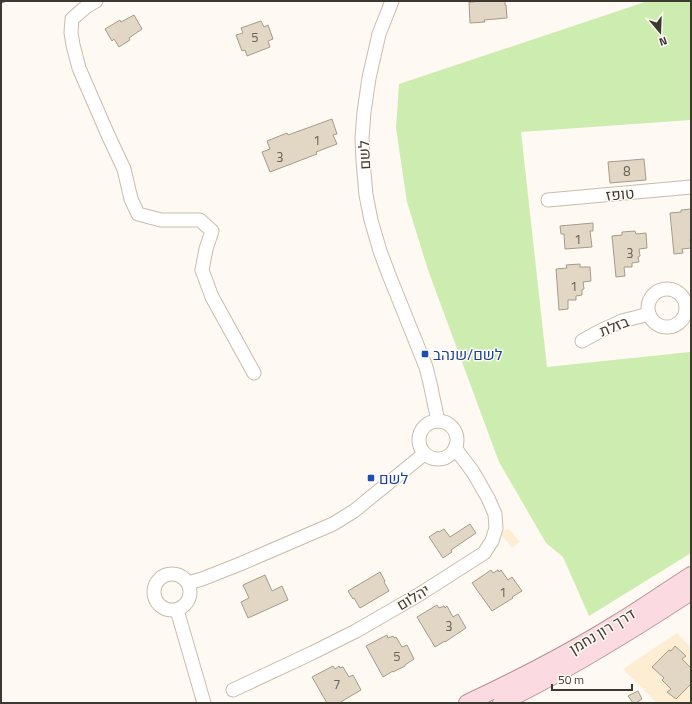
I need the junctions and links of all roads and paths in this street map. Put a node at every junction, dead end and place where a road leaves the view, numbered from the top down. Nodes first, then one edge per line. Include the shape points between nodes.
1 (96, 1) edge
2 (392, 1) edge
3 (691, 187) edge
4 (548, 200) dead end
5 (686, 293) edge
6 (648, 314) junction
7 (582, 341) dead end
8 (254, 373) dead end
9 (438, 421) junction
10 (455, 448) junction
11 (424, 454) junction
12 (691, 575) edge
13 (188, 583) junction
14 (691, 592) edge
15 (177, 610) junction
16 (233, 690) dead end
17 (204, 703) edge
18 (467, 703) edge
19 (501, 703) edge

1 - 8 street via 72,19 73,45 79,68 124,169 131,199 138,214 162,220 200,220 212,231 202,270 212,297
2 - 9 street, לשם via 379,34 364,112 362,138 366,195 382,257 426,367
3 - 4 street, טופז
5 - 6 street via 668,289 654,293 649,300
5 - 6 street via 684,317 674,326 660,326
6 - 7 street, בזלת via 622,321
9 - 10 street via 448,424 456,433
9 - 11 street via 425,426 420,432 418,443
10 - 11 street via 445,458 436,460
10 - 16 street, יהלום via 473,472 495,514 496,528 492,541 484,553 420,594 356,630
11 - 13 street via 354,511 333,524
12 - 18 main road, דרך רון נחמן via 618,623 571,650
13 - 15 street via 190,597 183,607
13 - 15 street via 182,576 169,574 157,581 154,588 153,595 162,608
14 - 19 main road, דרך רון נחמן via 625,635
15 - 17 street

